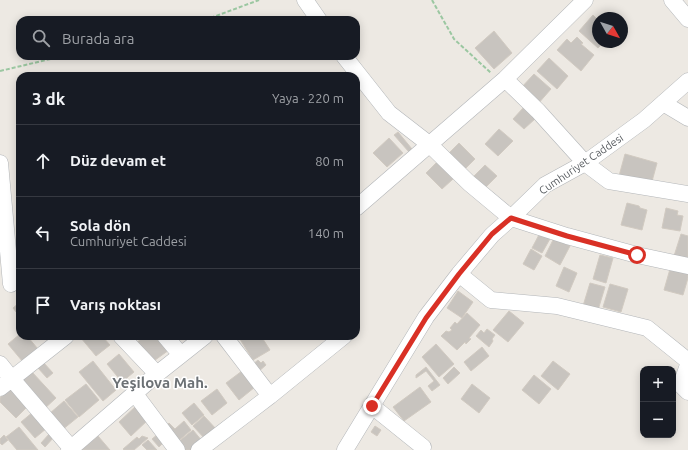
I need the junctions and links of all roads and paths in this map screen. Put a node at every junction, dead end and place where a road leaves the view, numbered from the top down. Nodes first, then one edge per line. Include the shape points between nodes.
1 (259, 0) edge
2 (305, 0) edge
3 (432, 0) edge
4 (585, 0) edge
5 (672, 0) edge
6 (216, 16) edge
7 (316, 16) edge
8 (688, 19) edge
9 (46, 60) edge
10 (347, 60) edge
11 (0, 71) edge
12 (357, 72) edge
13 (360, 76) edge
14 (505, 79) junction
15 (688, 81) edge
16 (663, 103) junction
17 (688, 118) edge
18 (429, 144) junction
19 (0, 163) edge
20 (585, 163) junction
21 (688, 194) edge
22 (360, 204) edge
23 (511, 218) junction
24 (688, 266) edge
25 (459, 274) junction
26 (10, 285) edge
27 (61, 340) edge
28 (125, 340) edge
29 (168, 340) edge
30 (200, 340) edge
31 (227, 340) edge
32 (339, 340) edge
33 (181, 355) junction
34 (688, 361) edge
35 (0, 364) edge
36 (688, 365) edge
37 (157, 374) junction
38 (4, 384) edge
39 (688, 392) edge
40 (135, 394) junction
41 (270, 396) junction
42 (372, 406) junction
43 (70, 449) edge
44 (177, 450) edge
45 (199, 450) edge
46 (345, 450) edge
47 (422, 450) edge

1 - 6 path
2 - 7 street
3 - 14 path via 454,39 496,77
4 - 14 street
5 - 8 street
9 - 11 path
10 - 12 street
13 - 18 street via 389,113
14 - 18 street
14 - 20 street
15 - 16 street, Cumhuriyet Caddesi
16 - 17 street
16 - 20 street, Cumhuriyet Caddesi
18 - 22 street
18 - 23 street via 469,183
19 - 26 street
20 - 21 street via 609,181
20 - 23 street, Cumhuriyet Caddesi via 545,185
23 - 24 street via 574,238
23 - 25 street, Cumhuriyet Caddesi via 492,234
25 - 34 street via 491,300 557,306 647,328
25 - 42 street, Cumhuriyet Caddesi via 426,318
27 - 38 street
28 - 37 street
29 - 33 street
30 - 33 street
31 - 41 street
32 - 41 street
33 - 37 street
35 - 38 street
36 - 39 street via 681,385
37 - 40 street
38 - 43 street
40 - 43 street
40 - 44 street
41 - 45 street
42 - 46 street, Cumhuriyet Caddesi
42 - 47 street via 423,447

